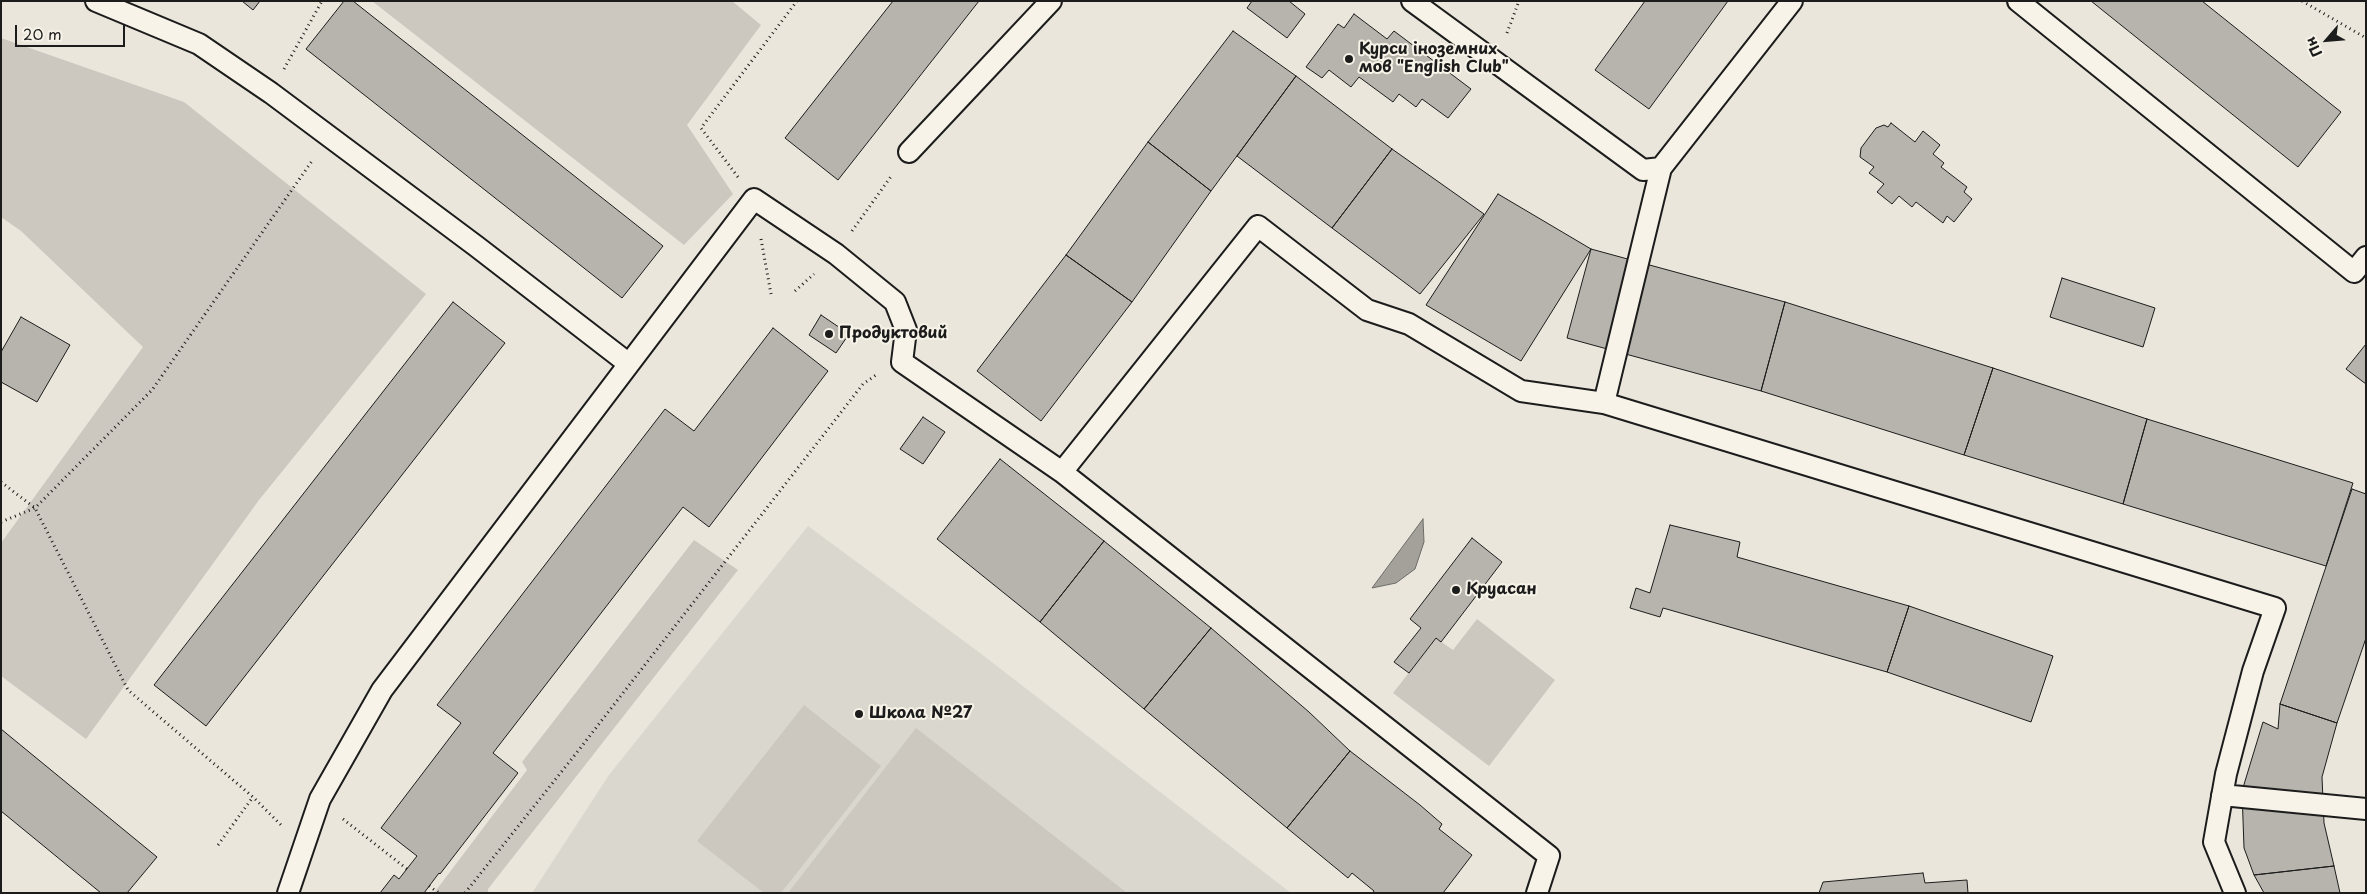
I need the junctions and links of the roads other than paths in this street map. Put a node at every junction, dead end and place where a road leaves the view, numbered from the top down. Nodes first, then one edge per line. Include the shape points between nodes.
1 (96, 1) edge
2 (1052, 1) edge
3 (1412, 1) edge
4 (1792, 1) edge
5 (2018, 1) edge
6 (909, 152) road end
7 (1661, 168) junction
8 (2366, 257) edge
9 (629, 364) junction
10 (1604, 403) junction
11 (1062, 472) junction
12 (2222, 795) junction
13 (2366, 809) edge
14 (288, 893) edge
15 (1537, 893) edge
16 (2235, 893) edge

1 - 9 lane via 199,44 271,93
2 - 6 lane
3 - 7 lane via 1643,170
4 - 7 lane
5 - 8 lane via 2354,272
7 - 10 lane
9 - 11 lane via 754,198 836,254 895,302 906,330 902,362
9 - 14 lane via 382,690 320,799
10 - 11 lane via 1521,391 1409,324 1367,310 1258,226
10 - 12 lane via 2275,608 2252,671
11 - 15 lane via 1549,856
12 - 13 lane
12 - 16 lane via 2214,842

